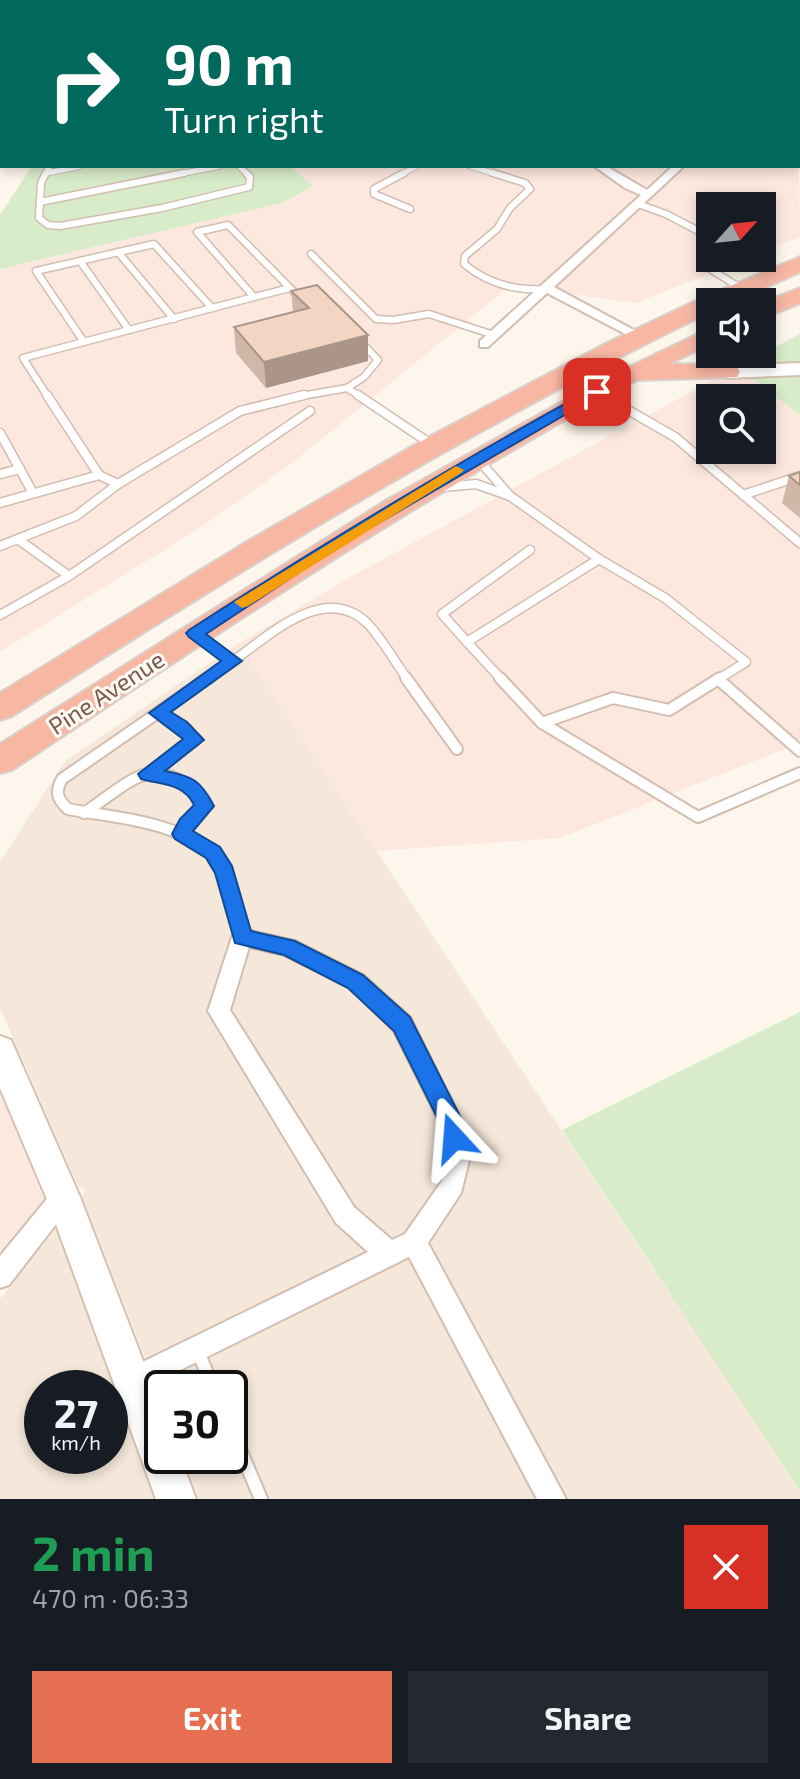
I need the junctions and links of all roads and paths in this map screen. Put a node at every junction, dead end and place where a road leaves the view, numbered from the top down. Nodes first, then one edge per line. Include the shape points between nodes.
1 (210, 168) edge
2 (241, 168) edge
3 (413, 168) edge
4 (476, 168) edge
5 (482, 168) edge
6 (602, 168) edge
7 (677, 168) edge
8 (479, 169) junction
9 (48, 170) edge
10 (648, 194) junction
11 (40, 202) junction
12 (638, 204) junction
13 (410, 209) dead end
14 (696, 230) edge
15 (118, 252) junction
16 (311, 254) dead end
17 (80, 261) junction
18 (800, 264) edge
19 (715, 272) edge
20 (769, 272) edge
21 (774, 275) junction
22 (290, 288) junction
23 (547, 288) junction
24 (740, 288) edge
25 (744, 288) edge
26 (800, 295) edge
27 (254, 297) junction
28 (308, 306) edge
29 (776, 306) edge
30 (212, 308) junction
31 (696, 310) edge
32 (174, 319) junction
33 (129, 330) junction
34 (494, 335) junction
35 (639, 336) junction
36 (357, 337) edge
37 (696, 341) edge
38 (84, 342) junction
39 (484, 344) dead end
40 (683, 347) junction
41 (800, 369) edge
42 (728, 372) junction
43 (555, 377) junction
44 (623, 378) junction
45 (347, 388) junction
46 (597, 392) junction
47 (310, 411) dead end
48 (0, 433) edge
49 (2, 442) edge
50 (431, 444) junction
51 (477, 458) junction
52 (20, 469) junction
53 (0, 474) edge
54 (99, 475) junction
55 (800, 476) edge
56 (118, 484) junction
57 (420, 492) junction
58 (33, 493) junction
59 (743, 495) junction
60 (510, 496) junction
61 (0, 503) edge
62 (19, 540) junction
63 (800, 543) edge
64 (0, 546) edge
65 (530, 550) dead end
66 (599, 559) junction
67 (69, 576) junction
68 (263, 589) junction
69 (0, 615) edge
70 (194, 633) junction
71 (467, 642) junction
72 (233, 661) junction
73 (718, 679) junction
74 (0, 708) edge
75 (158, 713) junction
76 (542, 723) junction
77 (457, 749) dead end
78 (800, 751) edge
79 (0, 761) edge
80 (800, 773) edge
81 (147, 774) junction
82 (84, 813) junction
83 (182, 834) junction
84 (242, 937) junction
85 (2, 1059) edge
86 (63, 1197) junction
87 (414, 1242) junction
88 (389, 1254) junction
89 (0, 1276) edge
90 (197, 1349) junction
91 (206, 1370) edge
92 (133, 1380) junction
93 (248, 1468) edge
94 (176, 1499) edge
95 (261, 1499) edge
96 (552, 1499) edge

1 - 11 lane
2 - 11 lane via 250,177 249,187 81,224 48,225 39,218
3 - 13 lane via 374,189 374,194
4 - 8 lane
5 - 8 lane
6 - 10 street
7 - 10 street
8 - 23 lane via 530,189 497,229 465,256 464,264 511,285
9 - 11 lane
10 - 12 street
12 - 14 lane
12 - 23 street
15 - 17 lane
15 - 30 lane via 154,244
15 - 32 lane
16 - 34 lane via 376,319 435,315
17 - 33 lane
17 - 38 lane via 36,271
18 - 21 highway, Pine Avenue
19 - 24 lane
20 - 21 lane
21 - 25 highway, Pine Avenue
22 - 27 lane
22 - 27 lane via 228,225 197,232
22 - 28 lane
23 - 34 street
23 - 35 street
26 - 29 highway
27 - 30 lane
30 - 32 lane
31 - 35 highway, Pine Avenue
32 - 33 lane
33 - 38 lane
34 - 39 street
35 - 43 highway, Pine Avenue
35 - 44 highway via 646,345 643,358
36 - 45 lane via 378,360
37 - 40 highway, Pine Avenue
38 - 54 lane via 23,358
40 - 42 highway via 698,364
40 - 44 highway, Pine Avenue
41 - 42 street
42 - 44 highway via 663,371
43 - 50 highway, Pine Avenue
43 - 51 highway via 557,384 549,392 469,434 462,446
44 - 46 highway, Pine Avenue
45 - 50 lane
45 - 56 lane via 240,411
46 - 51 highway, Pine Avenue
46 - 59 lane via 675,437
47 - 67 lane
48 - 49 lane
49 - 52 lane
50 - 68 highway via 438,456 433,469 281,561
50 - 74 highway, Pine Avenue
51 - 57 highway, Pine Avenue
51 - 60 lane
52 - 53 lane
52 - 58 lane
54 - 56 lane
54 - 58 lane
55 - 59 lane
56 - 62 lane via 76,516
57 - 60 lane via 476,484
57 - 68 highway, Pine Avenue
58 - 61 lane
59 - 63 lane
60 - 66 lane
62 - 64 lane
62 - 67 lane
65 - 71 lane via 442,614
66 - 71 lane
66 - 73 lane via 665,598 746,662
67 - 69 lane
68 - 70 highway, Pine Avenue
70 - 72 lane
70 - 79 highway, Pine Avenue
71 - 76 lane
72 - 75 lane
72 - 77 lane via 313,609 347,611 367,623
73 - 76 lane via 669,710 613,698
73 - 78 lane
75 - 81 lane via 195,740
75 - 82 lane via 62,779 59,801
76 - 80 lane via 698,817
81 - 82 lane
81 - 83 lane via 196,789 205,806
82 - 83 lane
83 - 84 lane via 213,853 225,871
84 - 87 street via 288,947 356,981 402,1024 450,1120 458,1156 453,1185
84 - 88 street via 219,1011 345,1215
85 - 86 street
86 - 89 street
86 - 92 street
87 - 88 street
87 - 96 street
88 - 90 street
90 - 91 lane
90 - 92 street
92 - 94 street
93 - 95 lane

